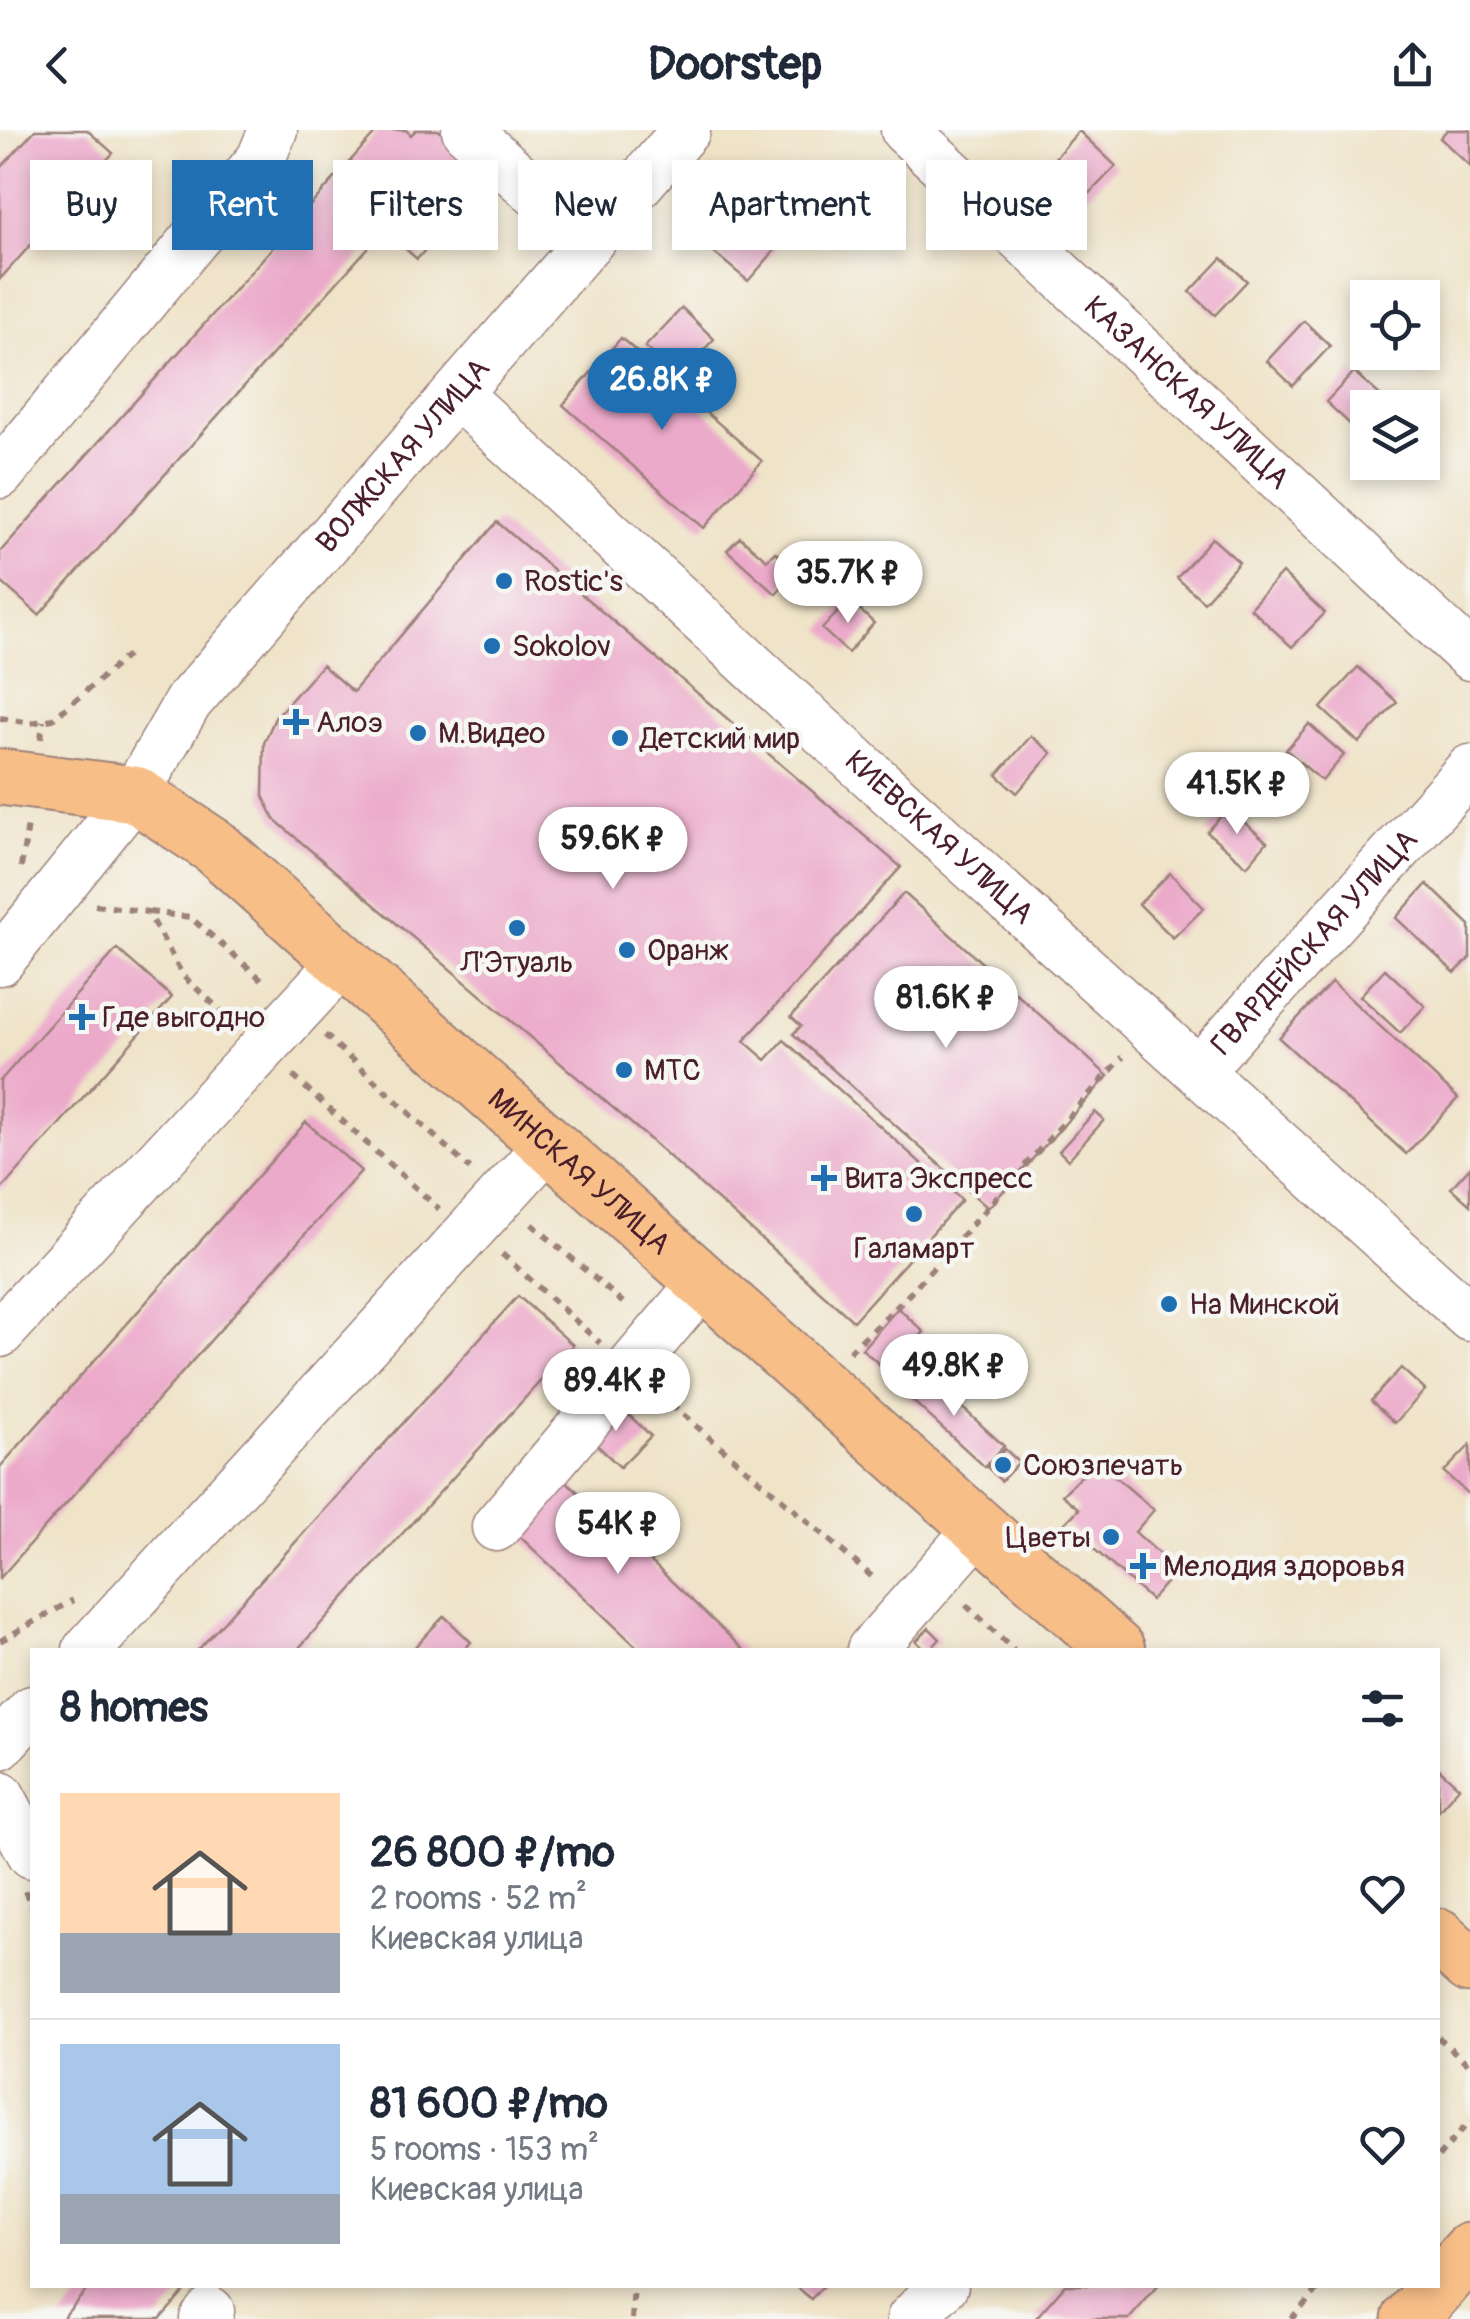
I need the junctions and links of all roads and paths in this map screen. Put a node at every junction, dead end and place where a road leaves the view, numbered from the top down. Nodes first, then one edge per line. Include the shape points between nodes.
1 (273, 130) edge
2 (466, 130) edge
3 (686, 130) edge
4 (906, 130) edge
5 (652, 169) edge
6 (518, 177) edge
7 (582, 250) edge
8 (457, 394) junction
9 (0, 474) edge
10 (133, 651) dead end
11 (1470, 656) edge
12 (0, 718) edge
13 (1470, 769) edge
14 (0, 776) edge
15 (135, 794) junction
16 (148, 912) dead end
17 (344, 960) junction
18 (0, 961) edge
19 (297, 1010) junction
20 (1150, 1026) junction
21 (1199, 1070) junction
22 (550, 1143) junction
23 (501, 1197) junction
24 (704, 1281) junction
25 (1470, 1317) edge
26 (0, 1333) edge
27 (660, 1334) junction
28 (818, 1383) junction
29 (496, 1527) dead end
30 (980, 1527) junction
31 (936, 1577) junction
32 (89, 1648) edge
33 (872, 1648) edge
34 (1012, 1648) edge
35 (1115, 1648) edge
36 (30, 1712) edge
37 (0, 1745) edge
38 (0, 1795) edge
39 (30, 1850) edge
40 (1440, 1938) edge
41 (1470, 1965) edge
42 (1440, 2039) edge
43 (1470, 2066) edge
44 (1470, 2121) edge
45 (1440, 2156) edge
46 (1470, 2251) edge
47 (1440, 2285) edge
48 (634, 2288) edge
49 (941, 2288) edge
50 (1319, 2288) edge
51 (1437, 2288) edge
52 (632, 2319) edge
53 (912, 2319) edge
54 (1291, 2319) edge
55 (1410, 2319) edge

1 - 9 street via 261,159
2 - 6 street
3 - 5 street, ВОЛЖСКАЯ УЛИЦА
4 - 11 street, КАЗАНСКАЯ УЛИЦА
7 - 8 street, ВОЛЖСКАЯ УЛИЦА
8 - 15 street, ВОЛЖСКАЯ УЛИЦА via 188,702
8 - 20 street, КИЕВСКАЯ УЛИЦА
10 - 12 path via 53,719
13 - 21 street, ГВАРДЕЙСКАЯ УЛИЦА
14 - 15 main road, МИНСКАЯ УЛИЦА
15 - 17 main road, МИНСКАЯ УЛИЦА via 214,847
15 - 18 street, ВОЛЖСКАЯ УЛИЦА
16 - 19 path via 190,917
17 - 19 street
17 - 22 main road, МИНСКАЯ УЛИЦА
19 - 23 path
19 - 26 street
20 - 21 street, КИЕВСКАЯ УЛИЦА
20 - 28 path via 903,1301
21 - 25 street, КИЕВСКАЯ УЛИЦА
22 - 23 street
22 - 24 main road, МИНСКАЯ УЛИЦА
23 - 27 path
23 - 32 street
24 - 27 street
24 - 28 main road, МИНСКАЯ УЛИЦА
27 - 29 street
28 - 30 main road, МИНСКАЯ УЛИЦА
30 - 31 street
30 - 35 main road, МИНСКАЯ УЛИЦА
31 - 33 street
31 - 34 path
36 - 37 street
38 - 39 street
40 - 41 main road
42 - 43 path
44 - 45 path
46 - 47 main road
48 - 52 path
49 - 53 street
50 - 54 path
51 - 55 main road

